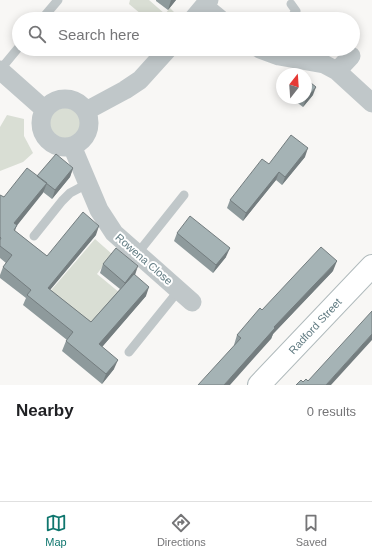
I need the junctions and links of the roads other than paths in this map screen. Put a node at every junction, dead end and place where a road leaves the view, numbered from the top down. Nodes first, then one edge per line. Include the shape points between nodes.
1 (58, 0) edge
2 (291, 4) dead end
3 (48, 12) edge
4 (295, 12) edge
5 (12, 55) edge
6 (162, 56) edge
7 (279, 56) edge
8 (351, 56) dead end
9 (0, 70) edge
10 (336, 71) junction
11 (372, 103) edge
12 (45, 110) junction
13 (86, 110) junction
14 (72, 146) junction
15 (87, 184) junction
16 (184, 195) dead end
17 (34, 236) dead end
18 (137, 254) junction
19 (372, 266) edge
20 (185, 296) joint
21 (129, 352) dead end
22 (259, 385) edge

1 - 3 lane
2 - 4 lane
5 - 9 lane
6 - 13 street via 140,80
7 - 10 street via 324,64
8 - 10 street
9 - 12 street
10 - 11 street
12 - 13 street via 60,99 79,103
12 - 14 street via 40,122 46,137 60,147
13 - 14 street via 90,123 88,130 83,140
14 - 15 street, Rowena Close
15 - 17 lane via 70,193
15 - 18 street, Rowena Close via 99,210 114,233
16 - 18 lane
18 - 20 street, Rowena Close
19 - 22 street, Radford Street
20 - 21 lane

